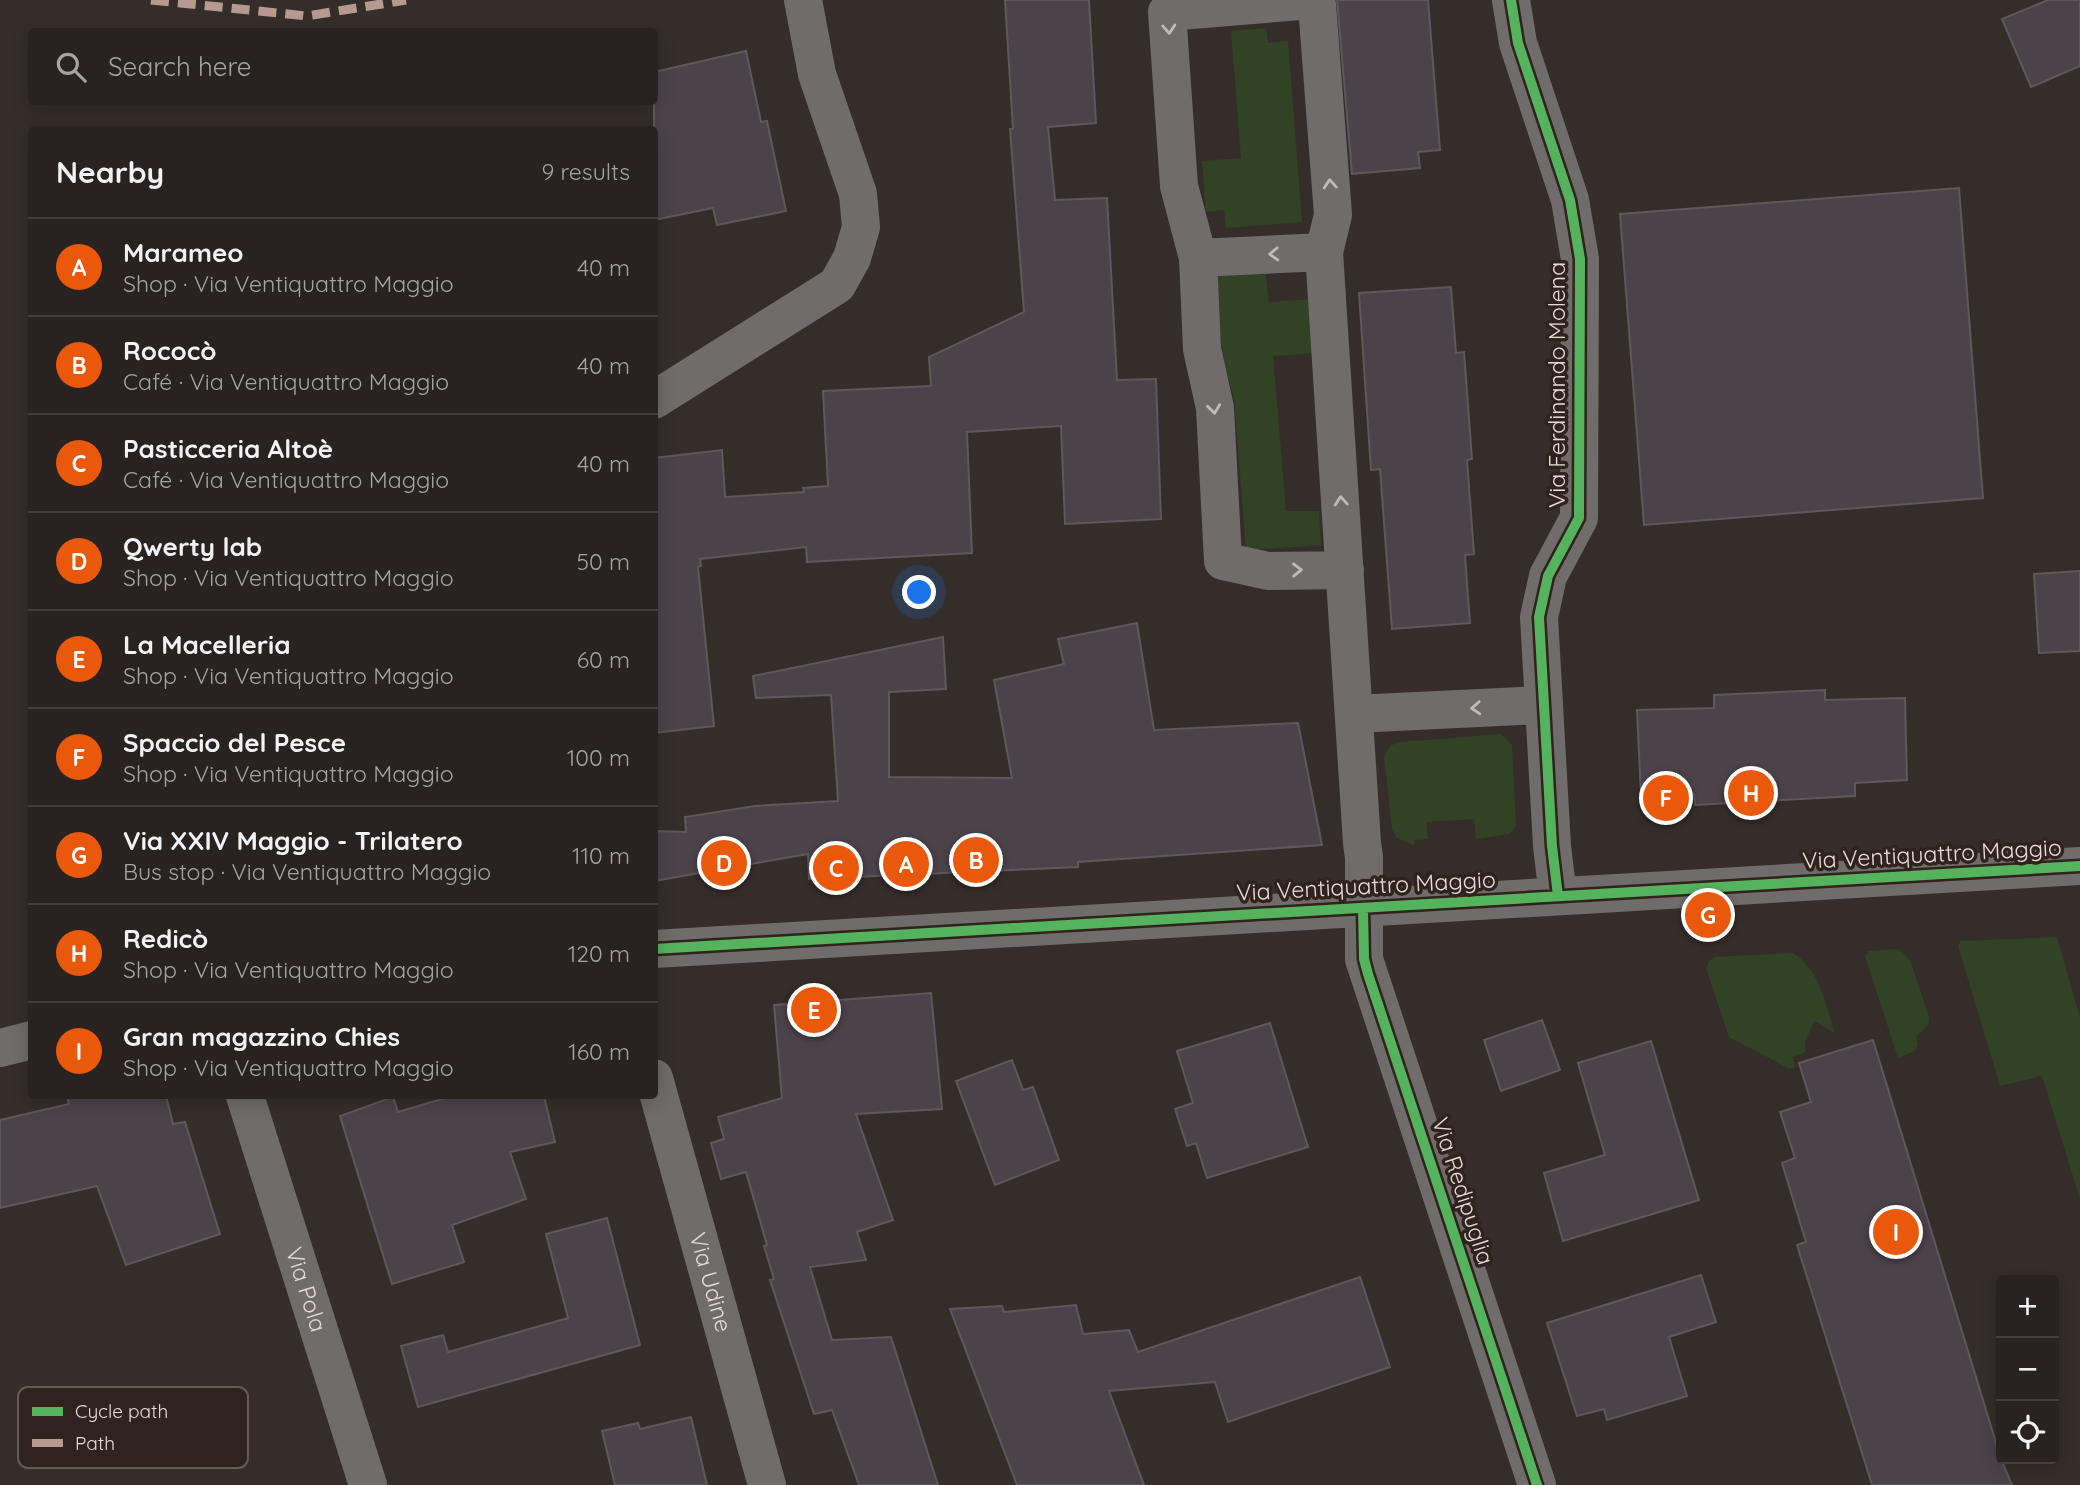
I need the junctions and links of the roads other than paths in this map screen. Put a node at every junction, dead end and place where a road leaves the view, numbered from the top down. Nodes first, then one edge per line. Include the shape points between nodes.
1 (803, 0) edge
2 (1511, 0) edge
3 (1324, 251) junction
4 (1198, 258) junction
5 (658, 397) edge
6 (1346, 569) junction
7 (1544, 705) junction
8 (1354, 715) junction
9 (2080, 866) edge
10 (1558, 896) junction
11 (1363, 908) junction
12 (658, 949) edge
13 (28, 1041) edge
14 (0, 1048) edge
15 (658, 1092) edge
16 (246, 1099) edge
17 (368, 1485) edge
18 (767, 1485) edge
19 (1537, 1485) edge

1 - 5 street via 817,74 858,194 861,227 852,258 837,285
2 - 7 street, Via Ferdinando Molena via 1518,43 1570,200 1580,259 1578,518 1548,576 1539,617
3 -> 4 street
3 -> 4 street, Via Redipuglia via 1333,215 1317,5 1312,0 1167,12 1179,186
6 -> 3 street, Via Redipuglia
4 -> 6 street via 1202,349 1215,408 1223,561 1268,571
6 - 8 street, Via Redipuglia
7 -> 8 street
7 - 10 street, Via Ferdinando Molena
8 - 11 street, Via Redipuglia
9 - 10 street, Via Ventiquattro Maggio
10 - 11 street, Via Ventiquattro Maggio
11 - 12 street, Via Ventiquattro Maggio
11 - 19 street, Via Redipuglia via 1368,974
13 - 14 street
15 - 18 street, Via Udine
16 - 17 street, Via Pola

